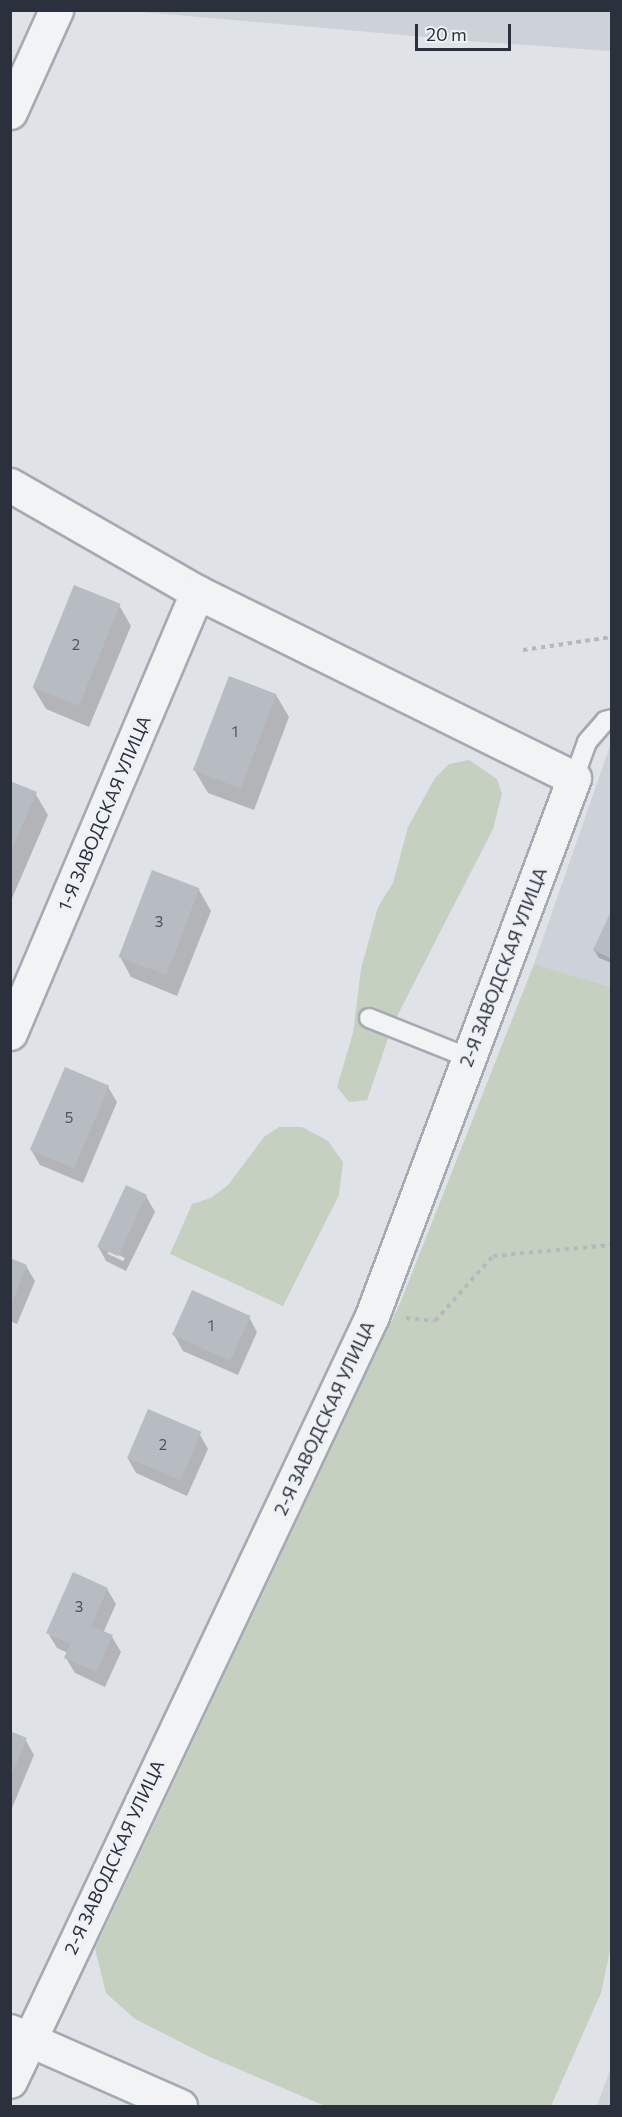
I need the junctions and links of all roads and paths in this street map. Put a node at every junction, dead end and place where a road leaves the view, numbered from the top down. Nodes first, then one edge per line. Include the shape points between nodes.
1 (56, 10) edge
2 (10, 112) edge
3 (10, 485) edge
4 (197, 592) junction
5 (612, 637) edge
6 (524, 650) dead end
7 (612, 719) edge
8 (574, 778) junction
9 (369, 1018) dead end
10 (10, 1033) edge
11 (469, 1058) junction
12 (612, 1245) edge
13 (372, 1316) junction
14 (19, 2035) edge
15 (10, 2081) edge
16 (180, 2106) edge

1 - 2 street
3 - 4 street
4 - 8 street
4 - 10 street, 1-Я ЗАВОДСКАЯ УЛИЦА
5 - 6 path
7 - 8 lane via 605,721 587,742
8 - 11 street, 2-Я ЗАВОДСКАЯ УЛИЦА
9 - 11 lane
11 - 13 street, 2-Я ЗАВОДСКАЯ УЛИЦА
12 - 13 path via 493,1256 435,1321
13 - 14 street, 2-Я ЗАВОДСКАЯ УЛИЦА
14 - 15 street, 2-Я ЗАВОДСКАЯ УЛИЦА
14 - 16 street

